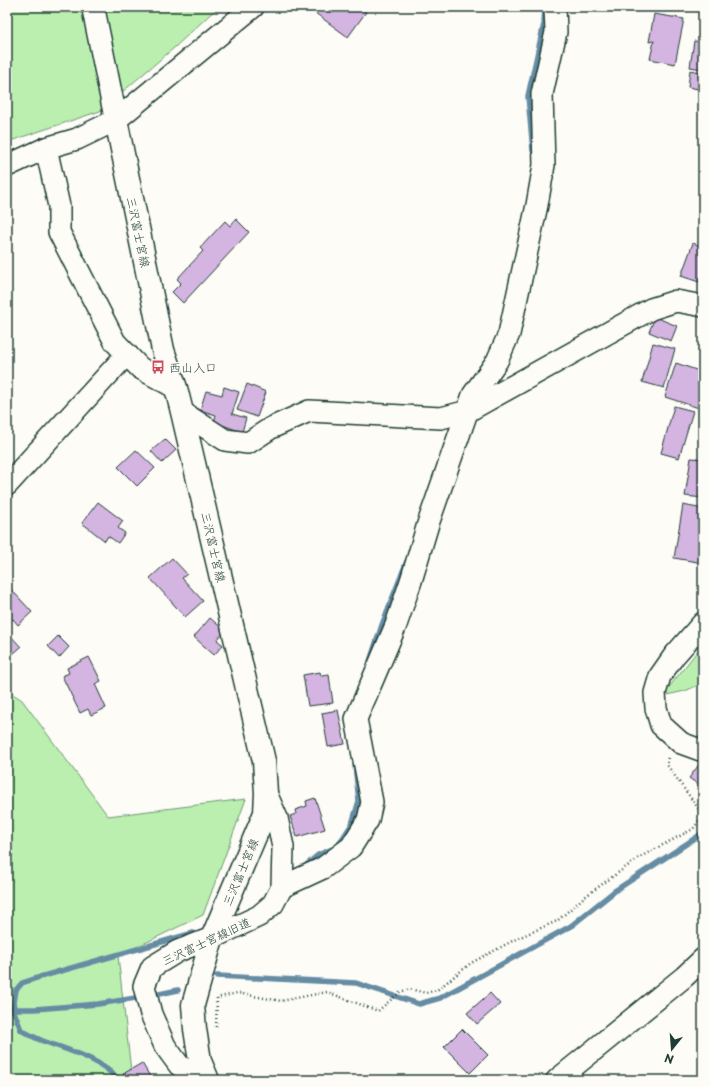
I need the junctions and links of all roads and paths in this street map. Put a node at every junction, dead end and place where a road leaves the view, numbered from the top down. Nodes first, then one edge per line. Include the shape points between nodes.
1 (93, 7) edge
2 (253, 7) edge
3 (555, 7) edge
4 (116, 120) junction
5 (46, 148) junction
6 (7, 166) edge
7 (703, 306) edge
8 (127, 354) junction
9 (176, 388) junction
10 (468, 411) junction
11 (182, 412) junction
12 (7, 485) edge
13 (703, 623) edge
14 (681, 743) junction
15 (703, 751) edge
16 (266, 793) junction
17 (282, 887) junction
18 (212, 938) junction
19 (703, 959) edge
20 (216, 1028) dead end
21 (198, 1080) edge
22 (208, 1080) edge
23 (557, 1080) edge

1 - 4 main road, 三沢富士宮線
2 - 4 street
3 - 10 street via 556,32 542,94 544,165 537,205 509,334 497,362 473,395
4 - 5 street via 77,139
4 - 9 main road, 三沢富士宮線 via 163,350
5 - 6 street
5 - 8 street via 59,206 59,232 115,342
7 - 10 street via 676,301 651,309
8 - 9 street via 140,368
8 - 12 street
9 - 11 main road, 三沢富士宮線
10 - 11 street via 441,418 309,411 271,428 248,443 225,440
10 - 17 street via 453,449 396,625 356,719 372,802 368,820 351,847 323,868
11 - 16 main road, 三沢富士宮線 via 264,761
13 - 14 street via 660,676 655,693 661,725
14 - 15 street
14 - 20 path via 668,750 668,765 703,815 693,829 640,858 583,898 558,921 470,963 437,990 426,992 410,989 400,992 378,1011 327,992 281,1001 237,993 216,998
16 - 17 street, 三沢富士宮線旧道 via 277,818 283,847
16 - 18 main road, 三沢富士宮線 via 265,813
17 - 18 street, 三沢富士宮線旧道 via 273,904 259,916
18 - 21 street, 三沢富士宮線旧道 via 178,951 152,967 144,986 151,1014 165,1046 179,1065
18 - 22 main road, 三沢富士宮線 via 193,1005 200,1061
19 - 23 street

